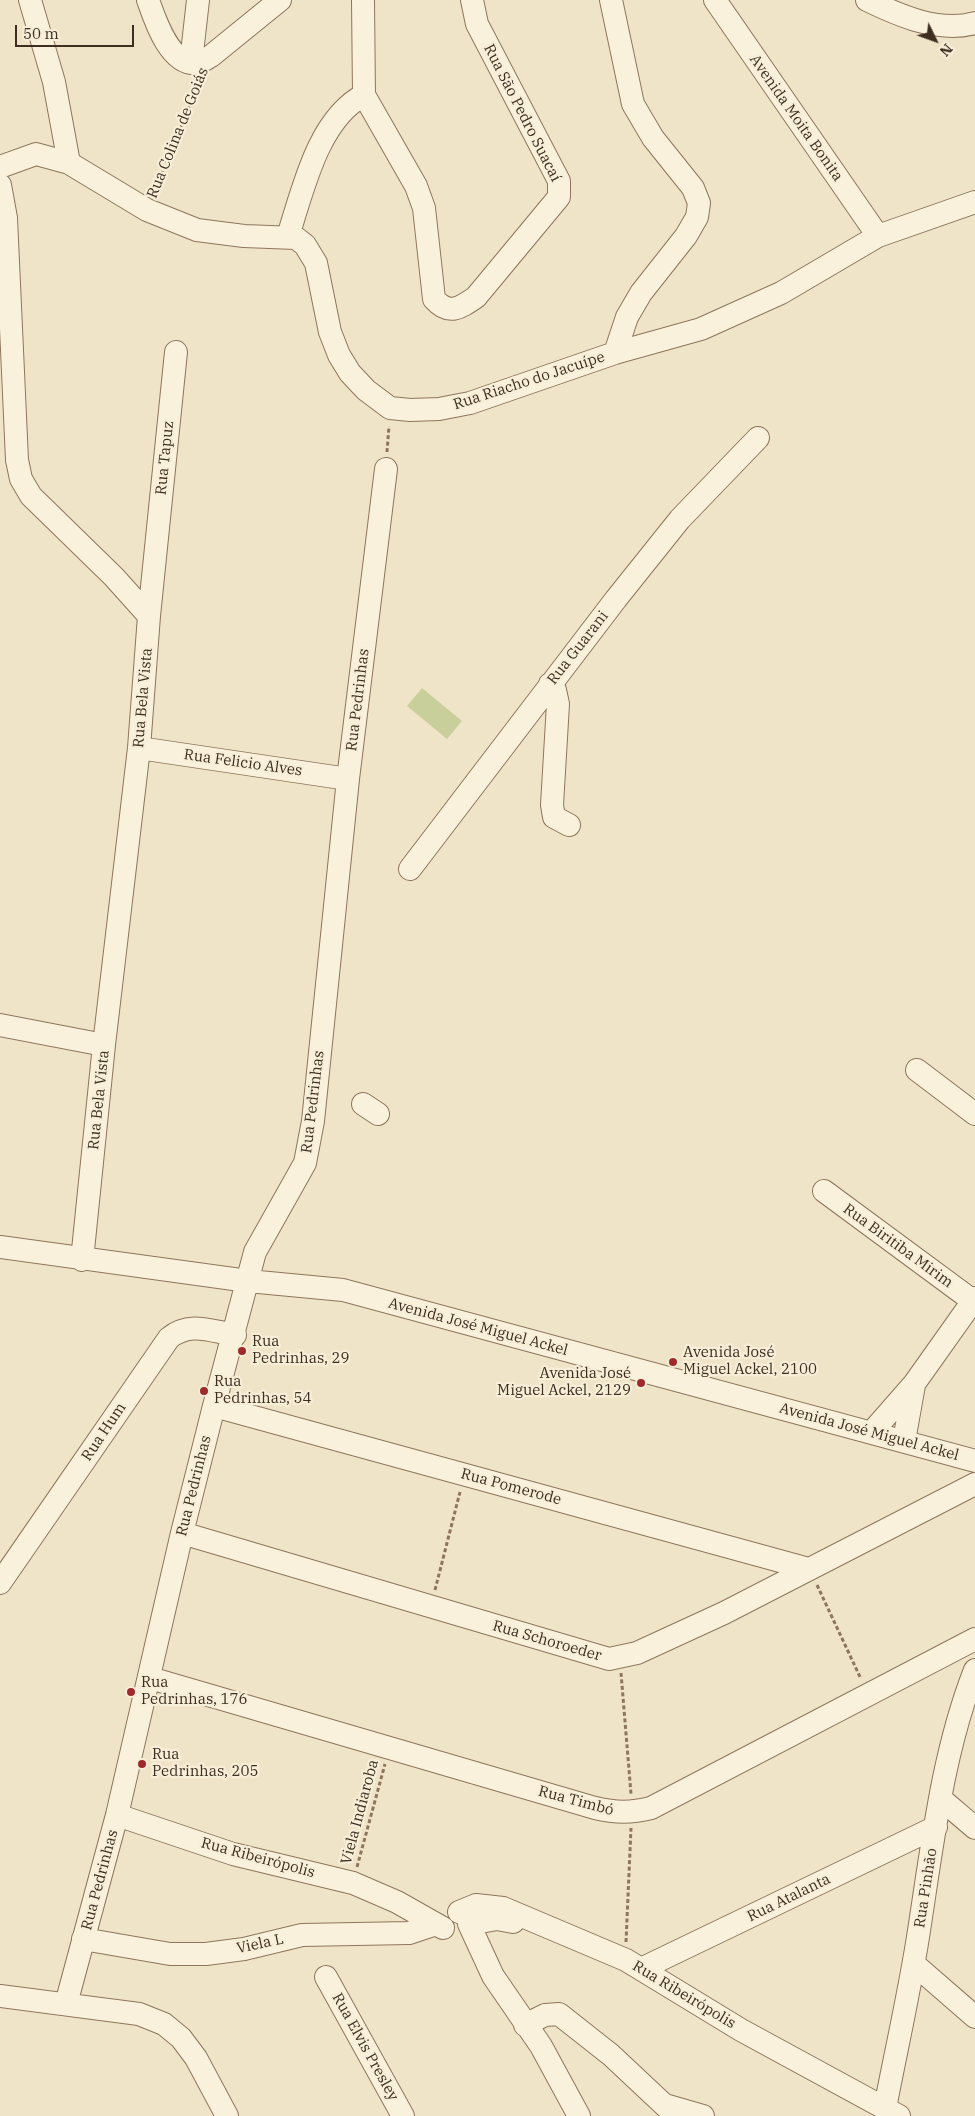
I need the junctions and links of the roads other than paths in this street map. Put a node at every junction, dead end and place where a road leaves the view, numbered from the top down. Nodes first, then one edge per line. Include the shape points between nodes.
1 (30, 0) edge
2 (148, 0) edge
3 (198, 0) edge
4 (260, 0) edge
5 (280, 0) edge
6 (363, 0) edge
7 (472, 0) edge
8 (611, 0) edge
9 (715, 0) edge
10 (874, 2) edge
11 (975, 23) edge
12 (245, 27) junction
13 (200, 59) junction
14 (364, 95) junction
15 (62, 115) junction
16 (36, 154) junction
17 (70, 163) junction
18 (0, 167) edge
19 (0, 185) edge
20 (975, 202) edge
21 (288, 236) junction
22 (878, 236) junction
23 (176, 352) dead end
24 (615, 352) junction
25 (8, 415) edge
26 (758, 438) dead end
27 (386, 469) road end
28 (155, 564) junction
29 (114, 577) junction
30 (150, 616) junction
31 (550, 684) junction
32 (139, 748) junction
33 (348, 779) junction
34 (569, 824) dead end
35 (410, 869) dead end
36 (0, 1025) edge
37 (104, 1045) junction
38 (917, 1070) dead end
39 (975, 1114) edge
40 (824, 1191) dead end
41 (0, 1247) edge
42 (82, 1260) junction
43 (248, 1281) junction
44 (974, 1300) edge
45 (235, 1335) junction
46 (914, 1384) junction
47 (214, 1406) junction
48 (872, 1432) junction
49 (904, 1441) junction
50 (975, 1461) edge
51 (975, 1484) edge
52 (182, 1533) junction
53 (809, 1569) junction
54 (0, 1583) edge
55 (975, 1639) edge
56 (975, 1670) edge
57 (150, 1678) junction
58 (941, 1799) junction
59 (117, 1815) junction
60 (936, 1826) junction
61 (975, 1828) edge
62 (454, 1923) junction
63 (84, 1939) junction
64 (914, 1964) junction
65 (641, 1969) junction
66 (326, 1977) dead end
67 (0, 1996) edge
68 (66, 2004) junction
69 (975, 2017) edge
70 (525, 2025) junction
71 (670, 2110) edge
72 (892, 2113) edge
73 (227, 2116) edge
74 (403, 2116) edge
75 (579, 2116) edge
76 (703, 2116) edge

1 - 15 street
2 - 13 street via 160,32 171,48 185,62
3 - 13 street
4 - 12 street
5 - 12 street
6 - 14 street
7 - 14 street, Rua São Pedro Suacaí via 477,24 560,181 559,198 476,297 458,310 445,309 434,300 424,208 416,186
8 - 24 street via 633,104 653,138 693,188 699,203 697,217 686,236 641,293 627,317
9 - 22 street, Avenida Moita Bonita
10 - 11 street via 939,27
12 - 13 street
14 - 21 street via 350,102 338,114 326,134 307,177
15 - 16 street via 49,144
15 - 17 street
16 - 17 street
16 - 18 street
17 - 21 street via 147,210 197,230 244,236
19 - 25 street via 6,218
20 - 22 street, Rua Riacho do Jacuípe
21 - 24 street, Rua Riacho do Jacuípe via 305,245 316,263 328,323 339,355 366,390 390,408 439,409 470,403
22 - 24 street, Rua Riacho do Jacuípe via 781,293 738,314 701,329
23 - 28 street, Rua Tapuz
25 - 29 street via 21,479 31,496
26 - 31 street, Rua Guarani via 680,519
27 - 33 street, Rua Pedrinhas
28 - 29 street via 141,582
28 - 30 street, Rua Tapuz
29 - 30 street
30 - 32 street, Rua Bela Vista
31 - 34 street via 558,704 553,811 554,817
31 - 35 street, Rua Guarani
32 - 33 street, Rua Felicio Alves
32 - 37 street, Rua Bela Vista
33 - 43 street, Rua Pedrinhas via 313,1121 305,1163 260,1242
36 - 37 street
37 - 42 street, Rua Bela Vista
38 - 39 street
40 - 44 street, Rua Biritiba Mirim
41 - 42 street, Avenida José Miguel Ackel
42 - 43 street, Avenida José Miguel Ackel
43 - 45 street, Rua Pedrinhas
43 - 48 street, Avenida José Miguel Ackel via 342,1290
44 - 46 street
45 - 47 street, Rua Pedrinhas
45 - 54 street, Rua Hum via 193,1328 180,1329 169,1338
46 - 48 street
46 - 49 street
47 - 52 street, Rua Pedrinhas
47 - 53 street, Rua Pomerode
48 - 49 street, Avenida José Miguel Ackel
49 - 50 street, Avenida José Miguel Ackel
51 - 53 street, Rua Schoroeder
52 - 53 street, Rua Schoroeder via 609,1659 637,1653
52 - 57 street, Rua Pedrinhas
55 - 57 street, Rua Timbó via 651,1808 632,1813 596,1808
56 - 58 street, Rua Pinhão via 952,1746
57 - 59 street, Rua Pedrinhas
58 - 60 street, Rua Pinhão
58 - 61 street
59 - 62 street, Rua Ribeirópolis via 233,1854 353,1883
59 - 63 street, Rua Pedrinhas
60 - 64 street, Rua Pinhão
60 - 65 street, Rua Atalanta
62 - 63 street, Viela L via 409,1933 302,1935 206,1954 170,1954
62 - 65 street, Rua Ribeirópolis via 497,1919 535,1921
62 - 70 street
63 - 68 street, Rua Pedrinhas
64 - 69 street
64 - 72 street, Rua Pinhão
65 - 72 street, Rua Ribeirópolis via 741,2030
66 - 74 street, Rua Elvis Presley
67 - 68 street
68 - 73 street via 139,2014 164,2024 181,2038 196,2058
70 - 71 street via 545,2015 559,2014 611,2055
70 - 75 street
71 - 76 street

